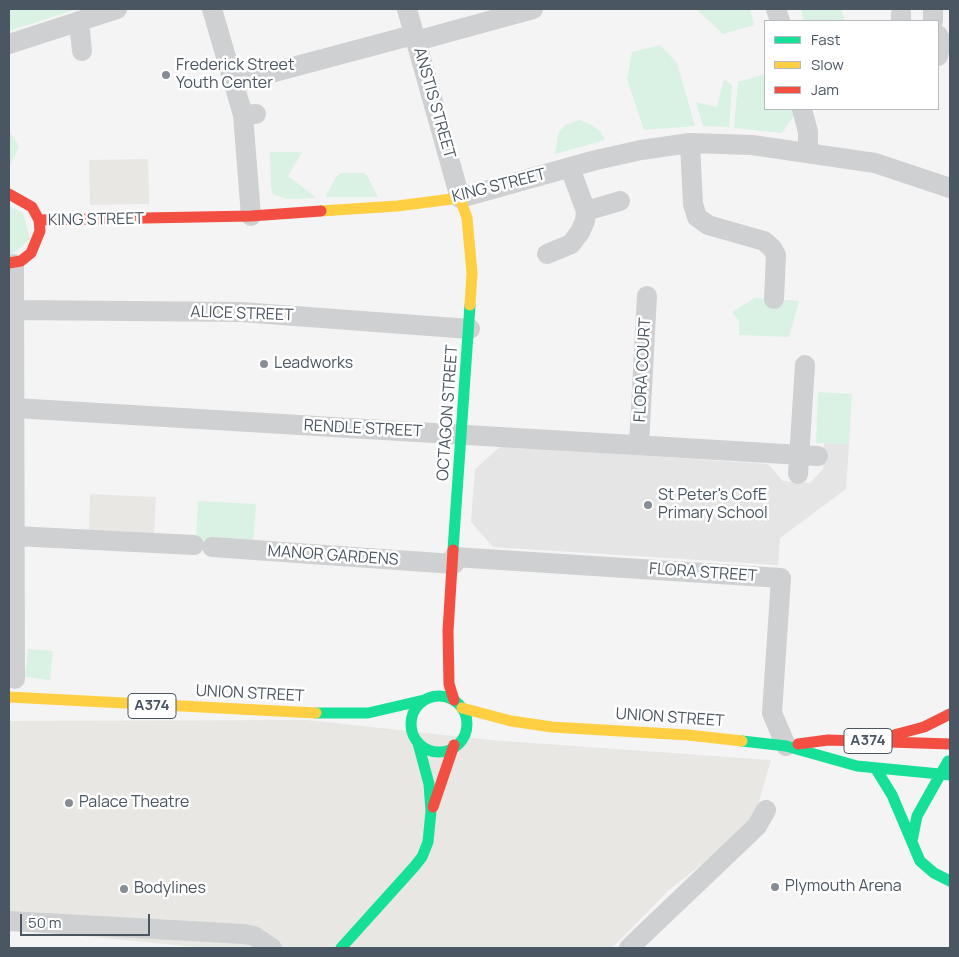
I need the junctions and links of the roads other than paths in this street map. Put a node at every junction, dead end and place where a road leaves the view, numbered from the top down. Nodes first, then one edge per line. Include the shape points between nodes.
1 (212, 9) edge
2 (406, 9) edge
3 (533, 9) edge
4 (110, 11) edge
5 (79, 21) junction
6 (939, 37) edge
7 (414, 38) junction
8 (9, 44) edge
9 (82, 51) dead end
10 (939, 51) edge
11 (233, 83) junction
12 (802, 110) edge
13 (690, 143) junction
14 (808, 151) junction
15 (570, 168) junction
16 (950, 188) edge
17 (9, 194) edge
18 (460, 198) junction
19 (620, 201) dead end
20 (586, 211) junction
21 (251, 216) junction
22 (39, 220) junction
23 (547, 254) dead end
24 (12, 264) edge
25 (647, 296) dead end
26 (774, 299) dead end
27 (14, 310) junction
28 (470, 329) junction
29 (805, 365) dead end
30 (12, 382) edge
31 (15, 408) junction
32 (462, 434) junction
33 (639, 444) junction
34 (810, 455) junction
35 (798, 474) dead end
36 (13, 547) edge
37 (454, 561) junction
38 (448, 631) junction
39 (12, 688) edge
40 (427, 699) junction
41 (458, 704) junction
42 (340, 714) junction
43 (950, 714) edge
44 (375, 724) dead end
45 (552, 727) junction
46 (399, 731) dead end
47 (511, 733) dead end
48 (416, 739) junction
49 (463, 740) junction
50 (863, 741) junction
51 (950, 744) edge
52 (786, 746) junction
53 (950, 758) edge
54 (876, 769) junction
55 (944, 775) edge
56 (766, 810) dead end
57 (431, 811) junction
58 (912, 841) junction
59 (950, 881) edge
60 (9, 921) edge
61 (272, 948) edge
62 (341, 948) edge
63 (629, 948) edge

1 - 11 street
2 - 7 street, ANSTIS STREET
3 - 7 street
4 - 5 street
5 - 8 street
5 - 9 street
6 - 10 street
7 - 11 street
7 - 18 street, ANSTIS STREET
11 - 21 street via 250,115
12 - 14 street via 808,132
13 - 14 street, KING STREET
13 - 15 street, KING STREET via 642,150
13 - 26 street via 693,204 697,217 708,224 764,241 772,248 776,255
14 - 16 street, KING STREET via 876,163
15 - 18 street, KING STREET
15 - 20 street
17 - 22 main road via 32,207
18 - 21 main road, KING STREET via 397,206
18 - 28 main road, OCTAGON STREET via 467,218 472,273
19 - 20 street
20 - 23 street via 580,232 572,244
21 - 22 main road, KING STREET
22 - 24 main road via 40,231 31,253
24 - 27 street
25 - 33 street, FLORA COURT
27 - 28 street, ALICE STREET via 241,312
27 - 30 street
28 - 32 main road, OCTAGON STREET
29 - 34 street
30 - 31 street
31 - 32 street, RENDLE STREET
31 - 36 street
32 - 33 street, RENDLE STREET
32 - 37 main road, OCTAGON STREET
33 - 34 street, RENDLE STREET
34 - 35 street
36 - 37 street, MANOR GARDENS via 203,546
36 - 39 street
37 - 38 main road, OCTAGON STREET
37 - 52 street, FLORA STREET via 781,578 772,713
38 - 40 main road, OCTAGON STREET via 436,680
38 - 41 main road, OCTAGON STREET via 449,684
39 - 42 main road, UNION STREET / A374
40 - 41 main road via 439,696
40 - 42 main road, UNION STREET / A374 via 368,713
40 - 48 main road via 417,707 412,720
41 - 45 main road, UNION STREET / A374 via 511,721
41 - 49 main road via 467,717
42 - 44 main road, UNION STREET / A374
43 - 50 main road via 917,729
45 - 47 main road, UNION STREET / A374
45 - 52 main road, UNION STREET / A374 via 688,735
46 - 48 main road
48 - 49 main road via 433,751 446,751
48 - 57 main road via 429,784
49 - 57 main road
50 - 51 main road, UNION STREET / A374
50 - 52 main road, UNION STREET / A374 via 828,740
52 - 54 main road, UNION STREET / A374 via 838,762
53 - 55 main road
54 - 55 main road, UNION STREET / A374
54 - 58 main road, A374 via 892,795
55 - 58 main road via 918,816
56 - 63 street via 757,826
57 - 62 main road via 428,842 422,856
58 - 59 main road, A374 via 920,860 934,873
60 - 61 street via 244,934 254,936

